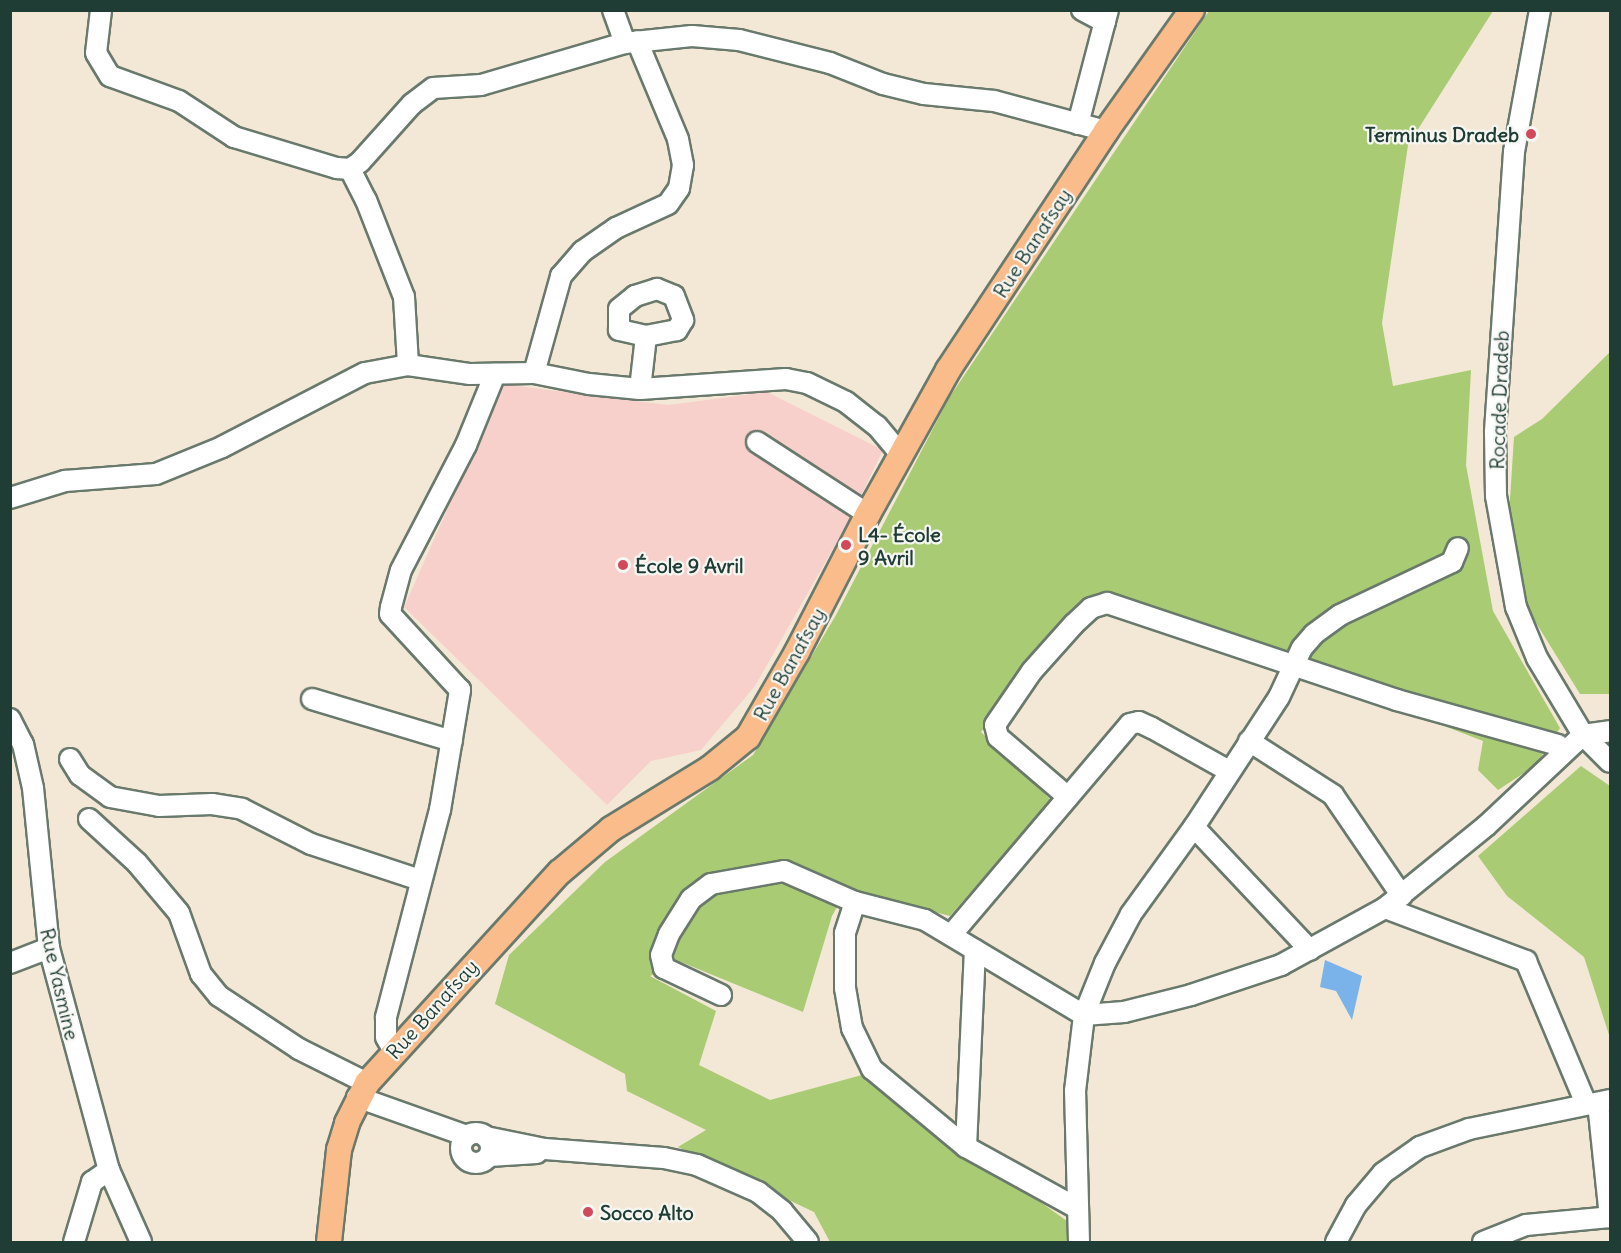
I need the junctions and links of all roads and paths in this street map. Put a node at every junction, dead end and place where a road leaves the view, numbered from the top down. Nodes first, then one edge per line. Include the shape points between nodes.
1 (100, 10) edge
2 (613, 10) edge
3 (1082, 10) edge
4 (1192, 10) edge
5 (1540, 10) edge
6 (1106, 16) edge
7 (631, 42) junction
8 (1078, 124) junction
9 (1106, 131) junction
10 (350, 169) junction
11 (645, 336) junction
12 (408, 365) junction
13 (534, 373) junction
14 (495, 374) junction
15 (640, 389) junction
16 (757, 442) dead end
17 (901, 455) junction
18 (10, 498) edge
19 (868, 514) junction
20 (1458, 548) dead end
21 (1295, 666) junction
22 (312, 699) dead end
23 (10, 719) edge
24 (1611, 731) edge
25 (1583, 735) junction
26 (452, 741) junction
27 (1249, 741) junction
28 (1558, 745) dead end
29 (70, 759) dead end
30 (1611, 762) edge
31 (1229, 771) junction
32 (1068, 796) junction
33 (89, 819) dead end
34 (1194, 827) junction
35 (420, 880) junction
36 (1402, 896) junction
37 (855, 902) junction
38 (1385, 908) junction
39 (952, 934) junction
40 (49, 948) junction
41 (975, 950) junction
42 (1310, 950) junction
43 (10, 963) edge
44 (721, 995) dead end
45 (1084, 1015) junction
46 (394, 1051) junction
47 (362, 1090) junction
48 (1598, 1102) edge
49 (467, 1136) junction
50 (488, 1146) junction
51 (966, 1147) junction
52 (109, 1170) junction
53 (1077, 1208) junction
54 (1610, 1217) edge
55 (74, 1242) edge
56 (141, 1242) edge
57 (329, 1242) edge
58 (808, 1242) edge
59 (1079, 1242) edge
60 (1336, 1242) edge
61 (1483, 1242) edge

1 - 10 street via 96,53 110,76 179,101 234,137 254,145
2 - 7 street
3 - 6 street
4 - 9 main road, Rue Banafsay
5 - 25 street, Rocade Dradeb via 1513,163 1495,432 1496,496 1516,607 1542,667
6 - 8 street
7 - 8 street via 692,36 739,40 830,63 893,86 994,101
7 - 10 street via 481,85 433,88 412,104
7 - 13 street via 678,139 683,165 679,188 668,204 616,228 583,251 561,276
8 - 9 street
9 - 17 main road, Rue Banafsay via 948,370
10 - 12 street via 404,297
11 - 11 street via 677,330 683,320 674,296 660,282 635,296 619,309 616,317 619,330
11 - 15 street
12 - 14 street
12 - 18 street via 365,373 233,441 156,474 65,481
13 - 14 street
13 - 15 street
14 - 26 street via 466,446 400,570 390,611 459,685
15 - 17 street via 786,379 807,383 846,402 877,426
16 - 19 street
17 - 19 main road, Rue Banafsay
19 - 46 main road, Rue Banafsay via 798,652 748,737 710,768 611,829 560,872
20 - 21 street via 1452,562 1332,621 1308,641
21 - 27 street
21 - 28 street via 1396,700
21 - 32 street via 1117,604 1094,606 1032,671 994,725 998,737
22 - 26 street
23 - 40 street, Rue Yasmine via 23,744 33,788
24 - 25 street
25 - 30 street, Rocade Dradeb
25 - 36 street via 1560,761
26 - 35 street via 440,810
27 - 31 street
27 - 36 street via 1333,795
29 - 35 street via 80,776 110,797 150,805 226,805 242,809 311,844
31 - 32 street via 1135,722 1117,736
31 - 34 street
32 - 39 street
33 - 47 street via 137,863 179,914 201,974 219,996
34 - 42 street
34 - 45 street via 1131,914
35 - 46 street via 386,1017 386,1037
36 - 38 street
37 - 39 street via 910,914
37 - 44 street via 784,871 704,888 691,899 672,928 661,960 666,970
37 - 51 street via 846,924 843,959 848,1009 860,1049 881,1080
38 - 42 street
38 - 48 street via 1526,961
39 - 41 street
40 - 43 street
40 - 52 street, Rue Yasmine
41 - 45 street
41 - 51 street
42 - 45 street via 1257,974 1191,995 1124,1012
45 - 53 street via 1075,1091
46 - 47 main road, Rue Banafsay
47 - 49 street
47 - 57 main road, Rue Banafsay via 339,1150
48 - 54 street
48 - 60 street via 1469,1129 1420,1147 1383,1173 1356,1205
49 - 50 street via 477,1133
49 - 50 street via 461,1145 466,1160 481,1163
50 - 58 street via 664,1158 697,1165 758,1192 782,1211
51 - 53 street
52 - 55 street via 92,1182
52 - 56 street, Rue Yasmine
53 - 59 street
54 - 61 street via 1526,1225

